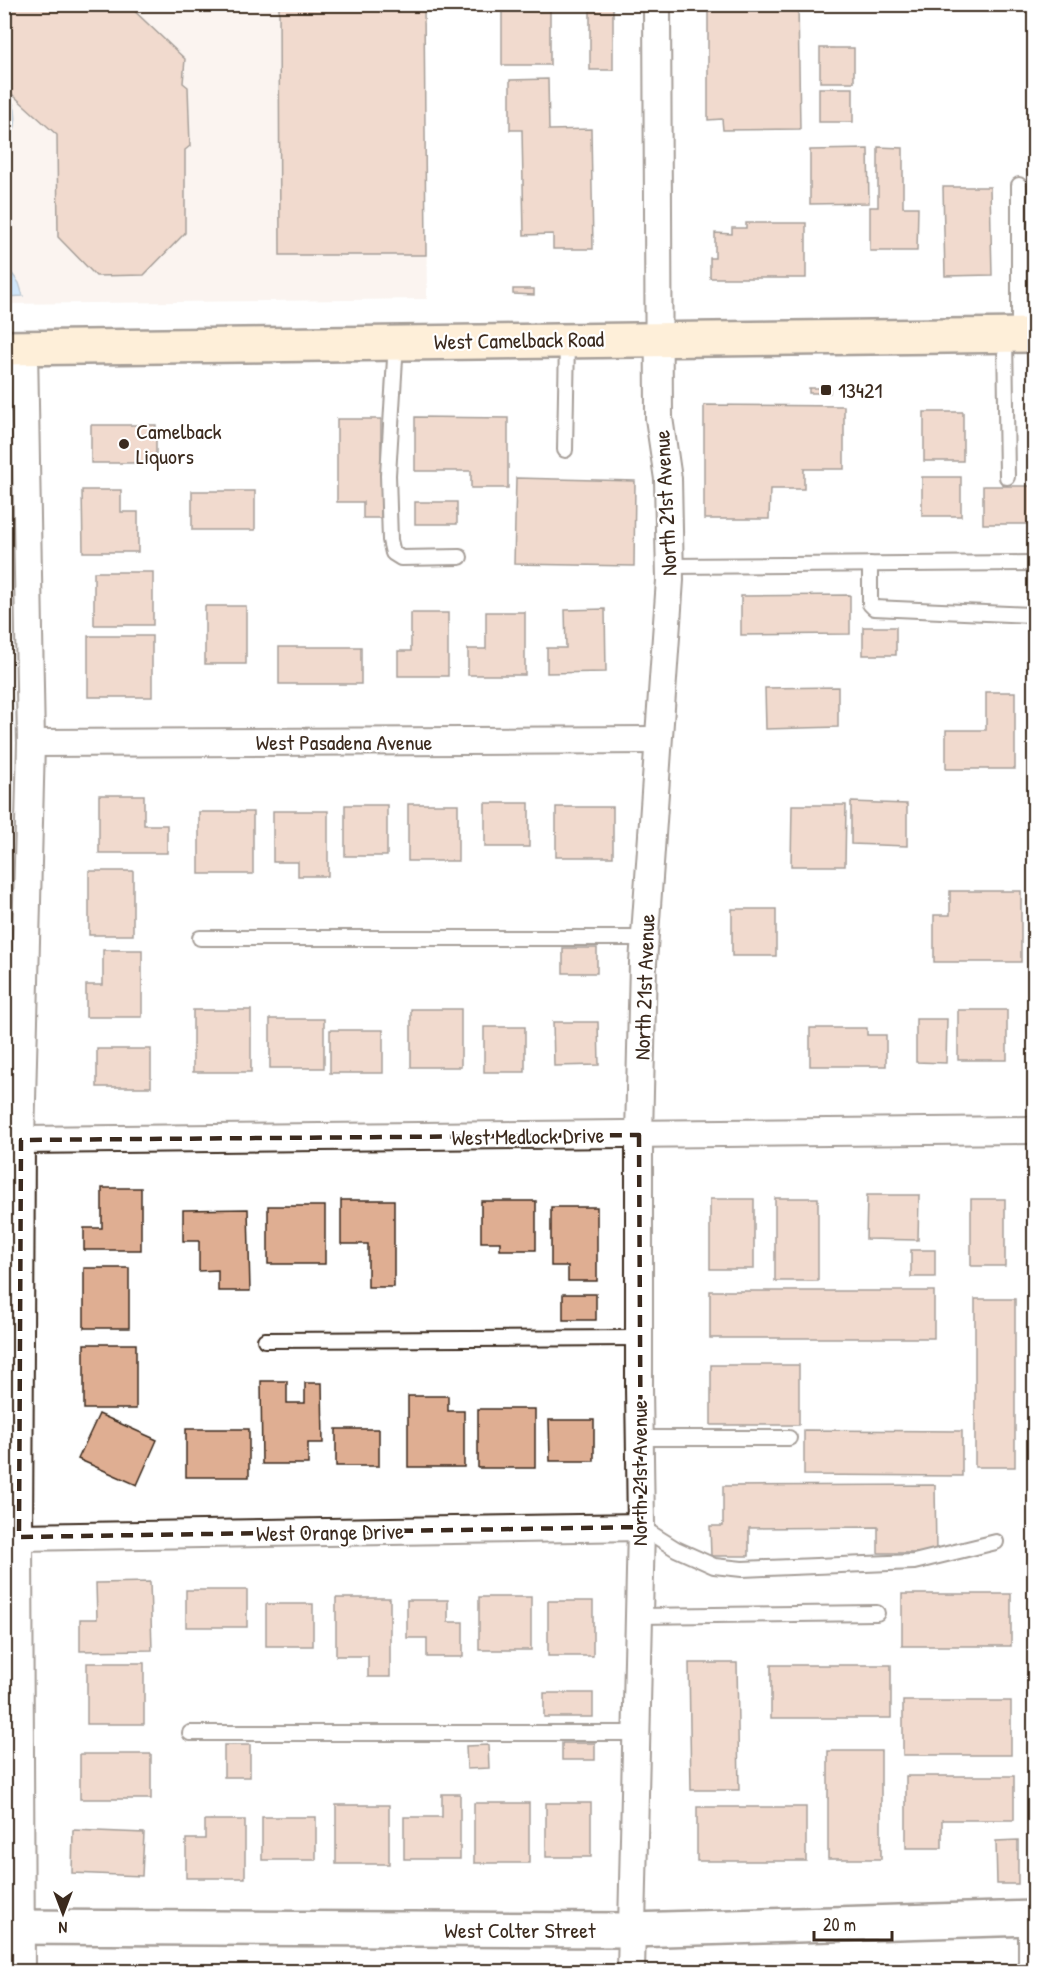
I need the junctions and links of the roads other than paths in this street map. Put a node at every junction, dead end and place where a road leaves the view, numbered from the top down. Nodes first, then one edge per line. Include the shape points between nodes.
1 (657, 4) edge
2 (1019, 185) dead end
3 (1020, 335) edge
4 (659, 338) junction
5 (567, 340) junction
6 (396, 342) junction
7 (14, 348) edge
8 (565, 450) dead end
9 (1007, 477) dead end
10 (460, 557) dead end
11 (1035, 563) edge
12 (870, 564) junction
13 (670, 566) junction
14 (1031, 615) dead end
15 (658, 741) junction
16 (31, 743) junction
17 (200, 938) dead end
18 (645, 938) junction
19 (1035, 1130) edge
20 (639, 1135) junction
21 (21, 1140) junction
22 (639, 1338) junction
23 (265, 1340) dead end
24 (789, 1437) dead end
25 (639, 1438) junction
26 (641, 1527) junction
27 (19, 1537) junction
28 (996, 1542) dead end
29 (877, 1613) dead end
30 (639, 1616) junction
31 (190, 1733) dead end
32 (635, 1733) junction
33 (1030, 1918) edge
34 (13, 1927) edge
35 (631, 1930) junction
36 (21, 1971) edge
37 (631, 1971) edge
38 (1026, 1971) edge

1 - 4 street, North 21st Avenue
2 - 3 lane
3 - 4 main road, West Camelback Road
3 - 9 lane
4 - 5 main road, West Camelback Road
4 - 13 street, North 21st Avenue via 659,418 668,479
5 - 6 main road, West Camelback Road
5 - 8 lane
6 - 7 main road, West Camelback Road
6 - 10 lane via 388,475 393,552 402,558
7 - 16 street
11 - 12 lane
12 - 13 lane
12 - 14 lane via 870,604 874,608
13 - 15 street, North 21st Avenue
15 - 16 street, West Pasadena Avenue
15 - 18 street, North 21st Avenue
16 - 21 street
17 - 18 lane
18 - 20 street, North 21st Avenue
19 - 20 street, West Medlock Drive
20 - 21 street, West Medlock Drive
20 - 22 street, North 21st Avenue
21 - 27 street
22 - 23 lane
22 - 25 street, North 21st Avenue
24 - 25 lane
25 - 26 street, North 21st Avenue
26 - 27 street, West Orange Drive
26 - 28 lane via 714,1566 742,1569 914,1562
26 - 30 street, North 21st Avenue
27 - 34 street
29 - 30 lane
30 - 32 street, North 21st Avenue
31 - 32 lane
32 - 35 street, North 21st Avenue
33 - 35 street, West Colter Street
33 - 38 lane
34 - 35 street, West Colter Street
34 - 36 street
35 - 37 street, North 21st Avenue

